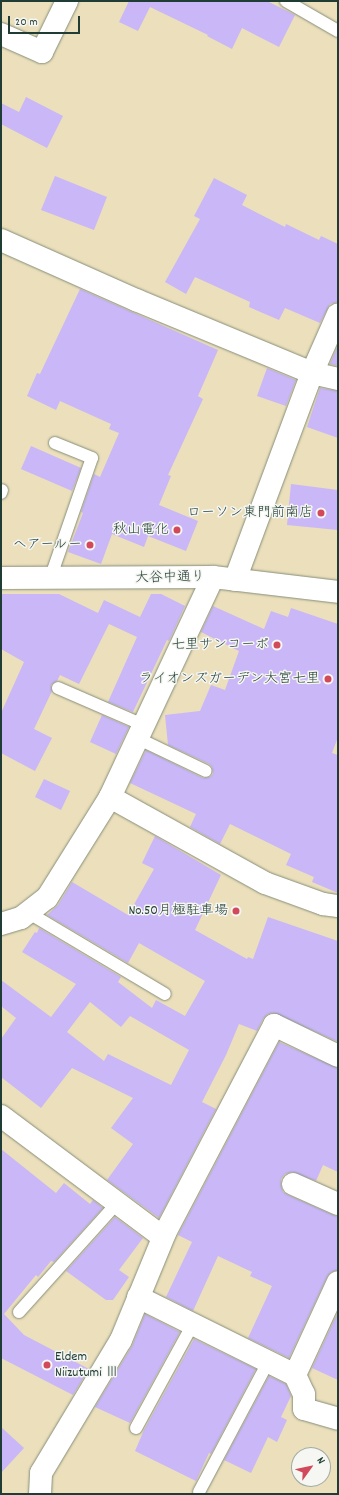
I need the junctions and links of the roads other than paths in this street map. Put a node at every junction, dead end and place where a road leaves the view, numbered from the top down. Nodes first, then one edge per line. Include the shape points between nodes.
1 (67, 1) edge
2 (286, 1) edge
3 (338, 32) edge
4 (1, 34) edge
5 (1, 240) edge
6 (338, 314) edge
7 (312, 373) junction
8 (338, 379) edge
9 (55, 443) dead end
10 (1, 578) edge
11 (213, 578) junction
12 (50, 579) junction
13 (235, 580) junction
14 (338, 592) edge
15 (58, 688) dead end
16 (140, 732) junction
17 (206, 771) dead end
18 (110, 797) junction
19 (338, 906) edge
20 (28, 913) junction
21 (1, 924) edge
22 (165, 994) dead end
23 (338, 1056) edge
24 (1, 1116) edge
25 (294, 1184) dead end
26 (117, 1203) junction
27 (338, 1204) edge
28 (163, 1237) junction
29 (338, 1282) edge
30 (138, 1297) junction
31 (19, 1312) dead end
32 (193, 1324) junction
33 (268, 1362) junction
34 (295, 1375) junction
35 (338, 1419) edge
36 (136, 1428) dead end
37 (199, 1492) dead end
38 (40, 1494) edge

1 - 4 street via 42,52
2 - 3 lane
5 - 7 street via 136,300
6 - 7 street
7 - 8 street
7 - 13 street
9 - 12 lane via 92,458
10 - 12 street, 大谷中通り
11 - 12 street, 大谷中通り
11 - 13 street, 大谷中通り
11 - 16 street
13 - 14 street, 大谷中通り
15 - 16 lane
16 - 17 lane
16 - 18 street
18 - 19 street via 265,882 324,904
18 - 20 street via 47,898
20 - 21 street
20 - 22 lane
23 - 28 street via 274,1025
24 - 26 street
25 - 27 street
26 - 28 street
26 - 31 lane
28 - 30 street
29 - 34 street
30 - 32 street
30 - 38 street via 121,1340 41,1473
32 - 33 street
32 - 36 lane
33 - 34 street
33 - 37 lane
34 - 35 street via 304,1394 304,1409

